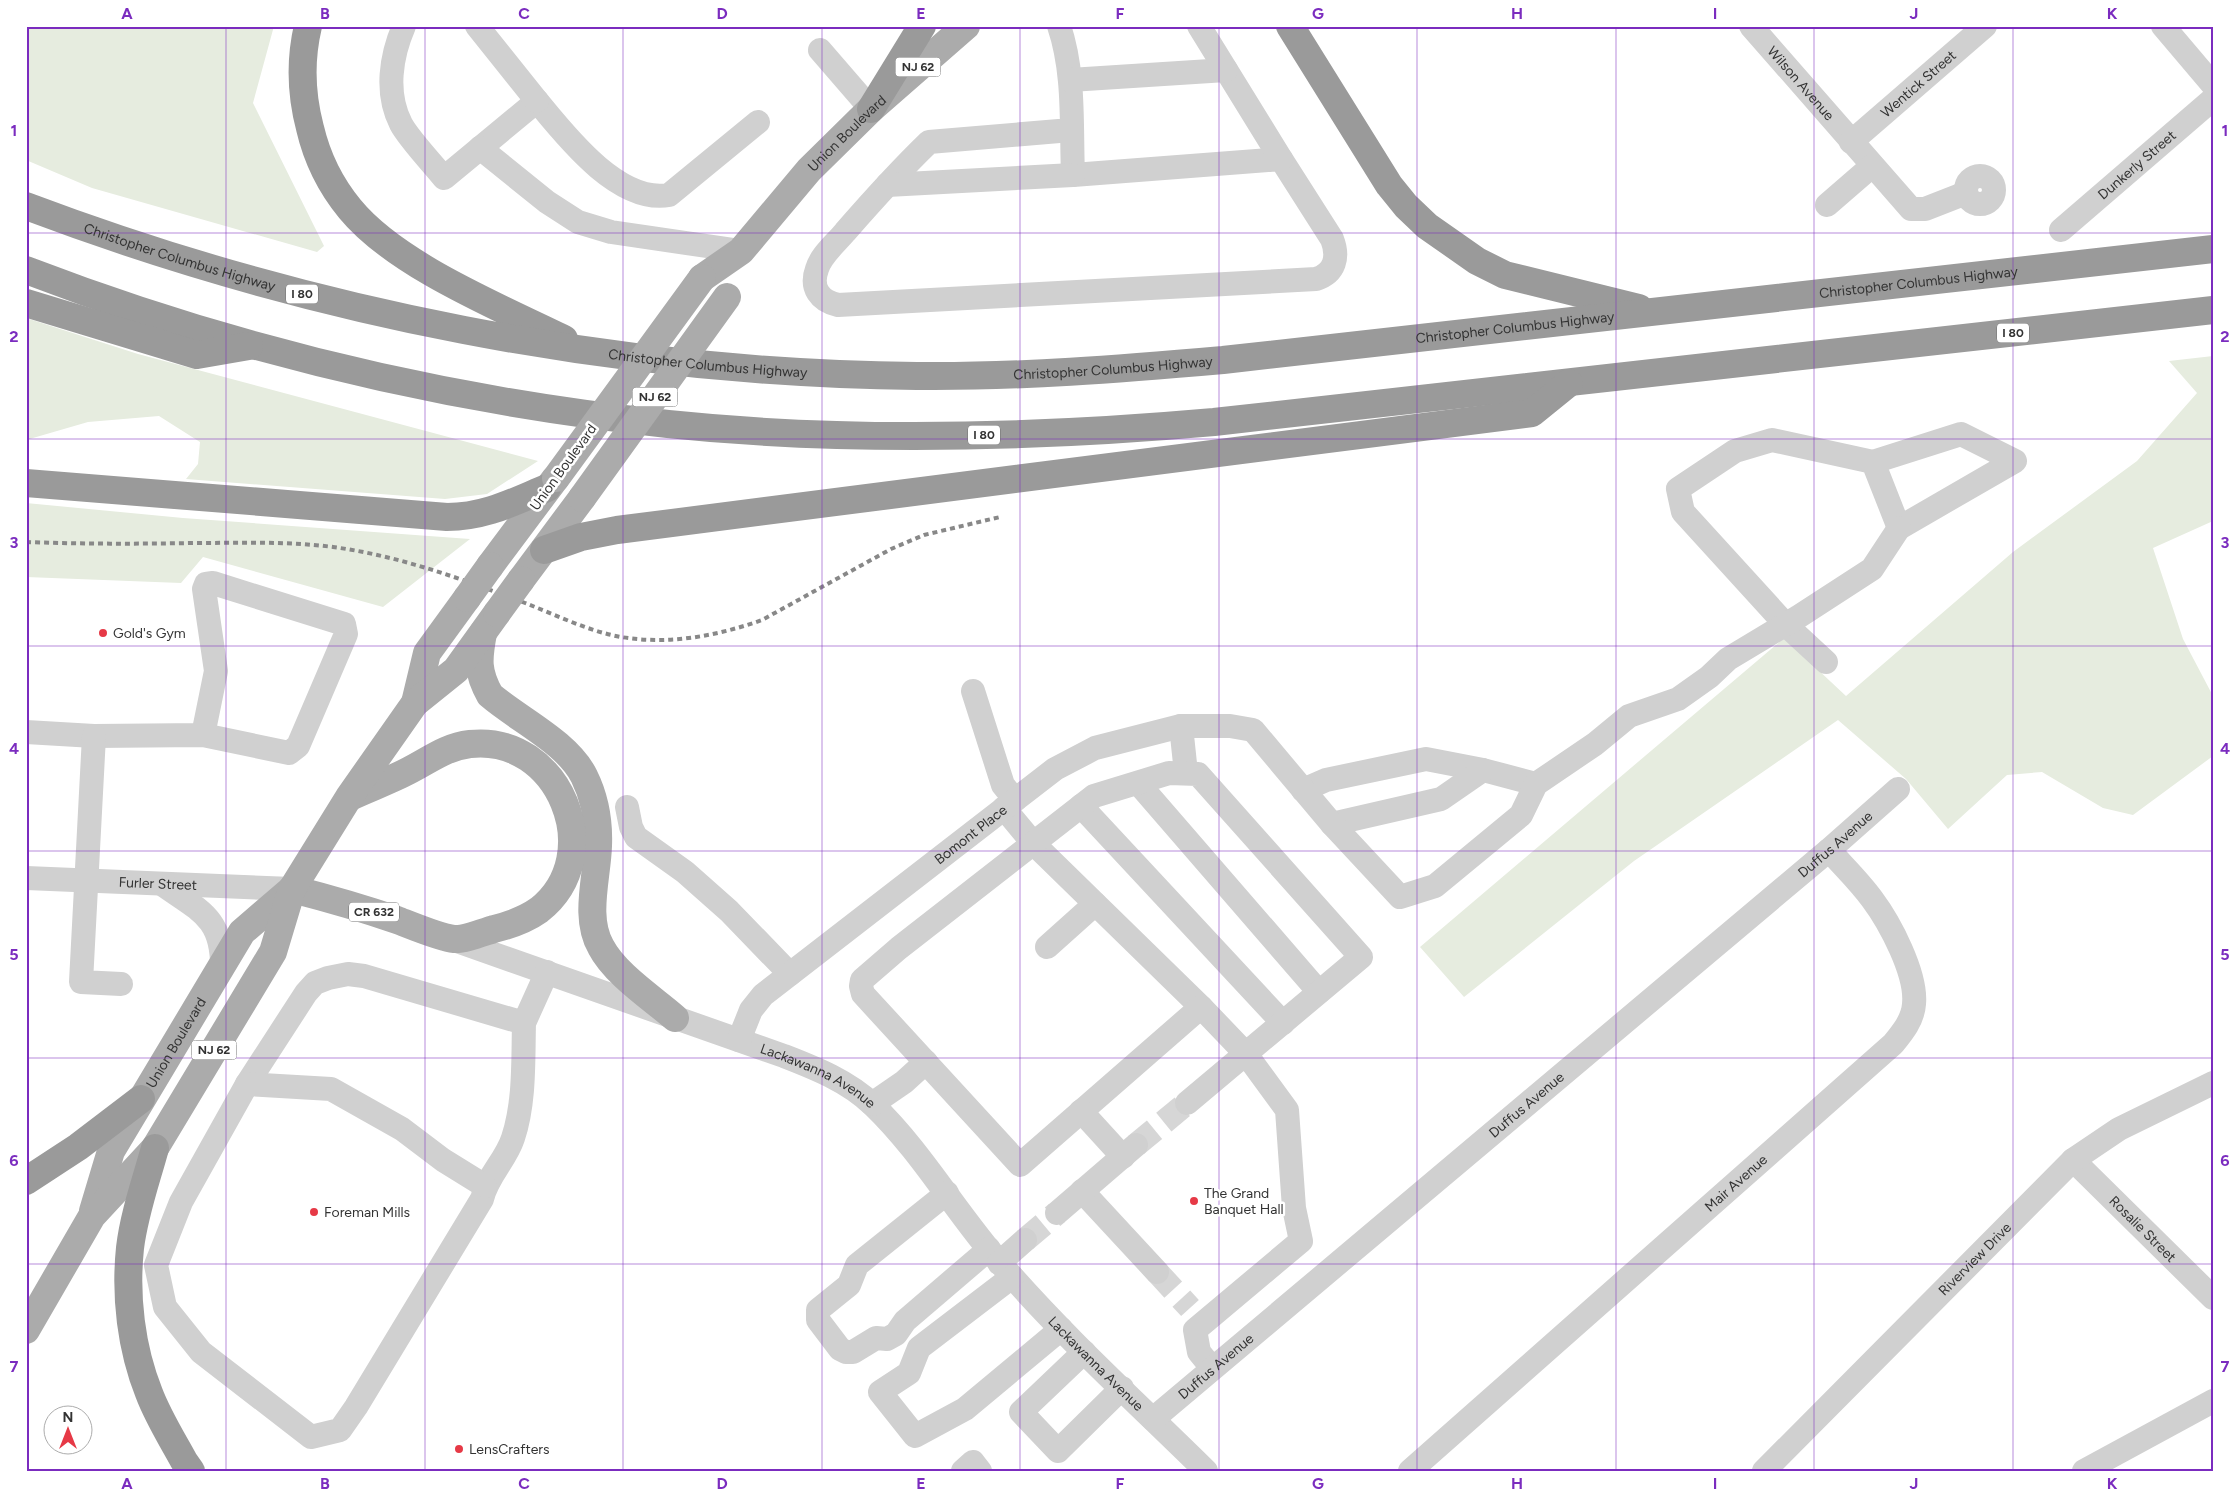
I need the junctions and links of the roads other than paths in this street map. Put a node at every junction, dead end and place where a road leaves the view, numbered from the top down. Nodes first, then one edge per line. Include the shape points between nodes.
1 (308, 26) edge
2 (404, 26) edge
3 (477, 26) edge
4 (922, 26) edge
5 (966, 26) edge
6 (1059, 26) edge
7 (1199, 26) edge
8 (1290, 26) edge
9 (1751, 26) edge
10 (1984, 26) edge
11 (2162, 26) edge
12 (820, 50) dead end
13 (1226, 70) junction
14 (1070, 80) junction
15 (2213, 85) edge
16 (2213, 99) edge
17 (537, 100) junction
18 (870, 109) junction
19 (758, 122) dead end
20 (1071, 130) junction
21 (1851, 142) junction
22 (480, 148) junction
23 (1281, 159) junction
24 (1872, 166) junction
25 (1073, 175) junction
26 (887, 185) junction
27 (1966, 193) dead end
28 (1827, 205) dead end
29 (26, 206) edge
30 (2061, 230) dead end
31 (2213, 250) edge
32 (741, 252) junction
33 (26, 270) edge
34 (26, 303) edge
35 (2213, 310) edge
36 (1657, 312) junction
37 (255, 345) junction
38 (586, 350) junction
39 (1568, 383) junction
40 (1873, 462) junction
41 (26, 483) edge
42 (552, 483) junction
43 (1899, 528) junction
44 (544, 550) junction
45 (490, 622) junction
46 (1786, 625) junction
47 (1826, 662) dead end
48 (973, 691) dead end
49 (415, 703) junction
50 (1181, 726) junction
51 (26, 732) edge
52 (94, 736) junction
53 (203, 736) junction
54 (1483, 770) junction
55 (1186, 773) junction
56 (1138, 783) junction
57 (1536, 784) junction
58 (1898, 789) dead end
59 (1303, 790) junction
60 (349, 797) junction
61 (1009, 804) junction
62 (1081, 806) junction
63 (627, 807) dead end
64 (1332, 824) junction
65 (1033, 843) junction
66 (1828, 850) junction
67 (26, 878) edge
68 (85, 880) junction
69 (162, 884) junction
70 (292, 889) junction
71 (1095, 904) junction
72 (454, 940) junction
73 (1047, 947) dead end
74 (222, 968) junction
75 (547, 972) junction
76 (790, 974) junction
77 (121, 984) dead end
78 (1319, 992) junction
79 (1201, 1007) junction
80 (675, 1018) junction
81 (524, 1022) junction
82 (1283, 1023) junction
83 (740, 1040) junction
84 (1246, 1054) junction
85 (926, 1062) junction
86 (247, 1084) junction
87 (2213, 1084) edge
88 (142, 1099) junction
89 (1187, 1103) tunnel mouth
90 (872, 1104) junction
91 (1081, 1111) junction
92 (155, 1148) junction
93 (2073, 1160) junction
94 (26, 1181) edge
95 (485, 1186) junction
96 (1082, 1191) junction
97 (947, 1193) junction
98 (1058, 1213) tunnel mouth
99 (92, 1216) junction
100 (1025, 1240) tunnel mouth
101 (1000, 1263) junction
102 (1157, 1272) tunnel mouth
103 (2213, 1298) edge
104 (1060, 1328) junction
105 (26, 1330) edge
106 (1084, 1352) junction
107 (1212, 1368) junction
108 (1122, 1388) junction
109 (2213, 1401) edge
110 (1153, 1419) junction
111 (192, 1471) edge
112 (963, 1471) edge
113 (980, 1471) edge
114 (1206, 1471) edge
115 (1410, 1471) edge
116 (1764, 1471) edge
117 (2084, 1471) edge

1 - 38 highway via 302,65 307,116 323,166 351,211 394,249 440,277
2 - 22 street via 393,57 392,89 401,124 444,178
3 - 17 street
4 - 18 highway
5 - 18 main road, Union Boulevard / NJ 62
6 - 14 street via 1065,42
7 - 13 street
8 - 36 highway via 1389,185 1427,226 1477,261 1505,275
9 - 21 street, Wilson Avenue
10 - 21 street, Wentick Street
11 - 15 street
12 - 18 street
13 - 14 street
13 - 23 street
14 - 20 street
16 - 30 street, Dunkerly Street
17 - 19 street via 570,142 596,167 630,188 654,195 669,195
17 - 22 street
18 - 32 main road, Union Boulevard / NJ 62 via 810,170
20 - 25 street
20 - 26 street via 929,142
21 - 24 street, Wilson Avenue
22 - 32 street via 547,202 578,222 610,232
23 - 25 street
23 - 26 street via 1335,246 1335,263 1322,277 838,305 824,301 814,284 818,266
24 - 27 street, Wilson Avenue via 1910,209 1925,209
24 - 28 street
25 - 26 street
29 - 38 highway, Christopher Columbus Highway / I 80 via 123,241 278,288 410,320
31 - 36 highway, Christopher Columbus Highway / I 80
32 - 42 main road, Union Boulevard / NJ 62, bridge via 702,278
32 - 44 main road, Union Boulevard / NJ 62, bridge via 727,296
33 - 37 highway, I 80 via 116,303
34 - 37 highway via 197,355
35 - 39 highway, I 80
36 - 38 highway, Christopher Columbus Highway / I 80 via 1223,360 1019,374 815,373
37 - 39 highway, I 80 via 402,381 571,412 689,426 874,436 1010,435 1146,428
39 - 44 highway via 1532,413 626,529 581,537
40 - 43 street
40 - 43 street via 1960,434 2015,460
40 - 46 street via 1772,440 1735,451 1678,489 1683,512
41 - 42 highway via 466,517 488,512
42 - 49 main road, Union Boulevard / NJ 62, bridge via 427,654
43 - 46 street via 1872,569
44 - 45 main road, Union Boulevard / NJ 62, bridge
45 - 49 main road, Union Boulevard / NJ 62 via 456,670
45 - 80 main road via 478,664 490,695 568,755 594,798 598,845 593,915 594,930 601,948 618,968
46 - 47 street
46 - 57 street via 1728,659 1710,677 1678,699 1629,716 1595,744
48 - 61 street
49 - 60 main road, Union Boulevard / NJ 62
50 - 55 street
50 - 59 street, Bomont Place via 1230,726 1253,730
50 - 61 street, Bomont Place via 1095,748 1055,769
51 - 52 street
52 - 53 street
52 - 68 street
53 - 53 street via 289,753 295,750 346,634 344,624 213,583 206,584 216,671
54 - 57 street
54 - 59 street via 1426,759 1326,780
54 - 64 street via 1441,798
55 - 56 street via 1169,773
55 - 78 street via 1198,774 1361,957
56 - 62 street via 1094,796
56 - 78 street
57 - 64 street via 1521,815 1435,886 1400,897
58 - 66 street, Duffus Avenue
59 - 64 street
60 - 70 main road, Union Boulevard / NJ 62
60 - 72 main road via 409,771 444,750 472,744 509,748 530,758 547,773 566,805 572,832 568,864 560,884 546,903 523,920
61 - 65 street
61 - 76 street, Bomont Place
62 - 65 street
62 - 82 street
63 - 76 street via 636,837 729,911
65 - 71 street
65 - 85 street via 862,980 863,994
66 - 107 street, Duffus Avenue
66 - 115 street, Mair Avenue via 1871,898 1907,964 1914,1004 1904,1030 1893,1044
67 - 68 street, Furler Street
68 - 69 street, Furler Street
68 - 77 street via 81,982
69 - 70 street, Furler Street
69 - 74 street via 212,924 221,944
70 - 72 main road, Lackawanna Avenue / CR 632 via 360,907
70 - 74 main road, Union Boulevard / NJ 62 via 242,932
70 - 92 main road, Union Boulevard / NJ 62 via 272,952
71 - 73 street
71 - 79 street
72 - 75 street, Lackawanna Avenue / CR 632
74 - 88 main road, Union Boulevard / NJ 62
75 - 80 street, Lackawanna Avenue / CR 632
75 - 81 street
76 - 83 street, Bomont Place via 763,995 751,1010
78 - 82 street
79 - 84 street
79 - 91 street
80 - 83 street, Lackawanna Avenue / CR 632
81 - 86 street via 364,976 335,976 315,983 306,993
81 - 95 street via 520,1108 513,1139
82 - 84 street
83 - 90 street, Lackawanna Avenue / CR 632 via 816,1068
84 - 89 street
84 - 107 street via 1287,1110 1294,1208 1301,1241 1197,1315 1195,1330 1199,1352
85 - 90 street
85 - 91 street via 1020,1165
86 - 95 street via 331,1089 402,1129
86 - 95 street via 181,1202 156,1265 165,1307 201,1352 311,1437 340,1430 356,1407 482,1199
87 - 93 street, Riverview Drive via 2119,1129
88 - 94 highway
88 - 99 main road, Union Boulevard / NJ 62 via 111,1151
90 - 97 street, Lackawanna Avenue / CR 632 via 926,1164
91 - 96 street via 1129,1151
92 - 99 main road, Union Boulevard / NJ 62
92 - 111 highway via 130,1248 128,1287 131,1323 149,1394
93 - 103 street, Rosalie Street
93 - 116 street, Riverview Drive
96 - 98 street
96 - 102 street
97 - 101 street, Lackawanna Avenue / CR 632
97 - 101 street via 857,1265 849,1285 818,1310 818,1320 840,1349 853,1352 876,1338 887,1339 896,1334 905,1321
99 - 105 main road, Union Boulevard / NJ 62
100 - 101 street
101 - 104 street, Lackawanna Avenue / CR 632
101 - 104 street via 919,1348 910,1373 880,1392 915,1436 965,1409
104 - 106 street, Lackawanna Avenue / CR 632
106 - 108 street, Lackawanna Avenue / CR 632
106 - 108 street via 1021,1412 1058,1451
107 - 110 street, Duffus Avenue
108 - 110 street, Lackawanna Avenue / CR 632
109 - 117 street
110 - 114 street, Lackawanna Avenue / CR 632
112 - 113 street via 973,1462

